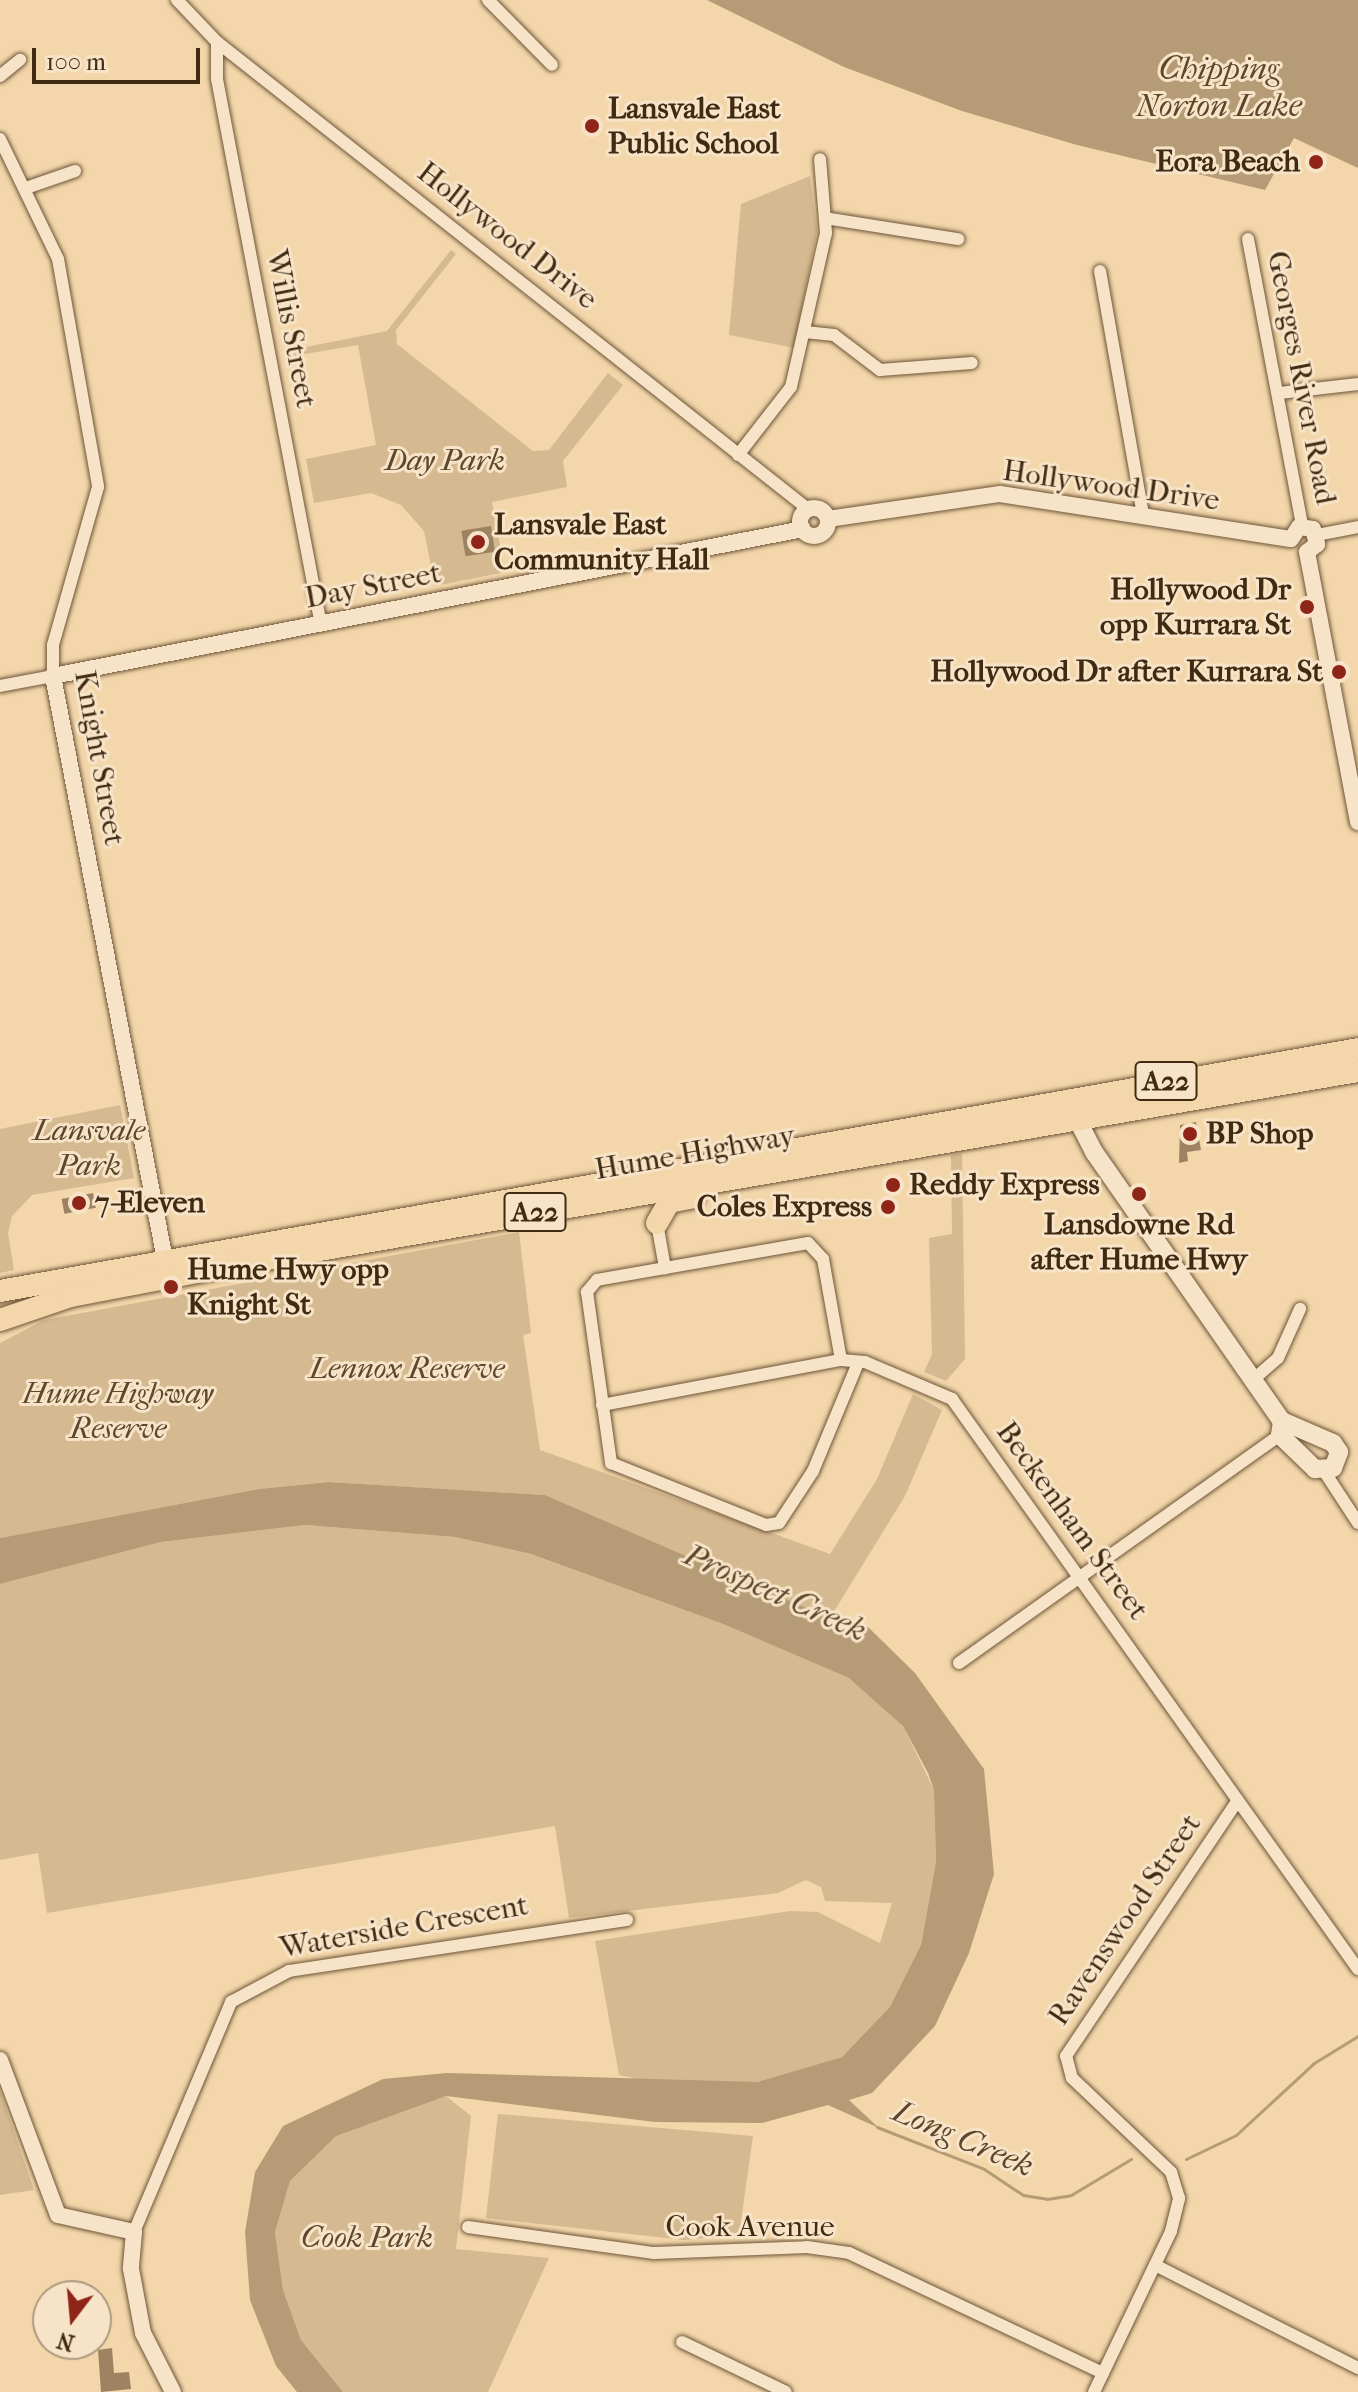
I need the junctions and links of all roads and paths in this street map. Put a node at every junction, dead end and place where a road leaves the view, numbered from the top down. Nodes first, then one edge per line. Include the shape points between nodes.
1 (177, 0) edge
2 (488, 0) edge
3 (217, 42) junction
4 (20, 60) dead end
5 (552, 65) dead end
6 (0, 76) edge
7 (0, 139) edge
8 (820, 159) dead end
9 (75, 171) dead end
10 (26, 188) junction
11 (825, 218) junction
12 (958, 239) dead end
13 (1248, 239) dead end
14 (1100, 271) dead end
15 (805, 332) junction
16 (972, 363) dead end
17 (1358, 384) edge
18 (1279, 393) junction
19 (738, 455) junction
20 (808, 509) junction
21 (1143, 515) junction
22 (828, 519) junction
23 (1302, 526) junction
24 (1358, 527) edge
25 (803, 529) junction
26 (1317, 535) junction
27 (1291, 539) junction
28 (1307, 552) junction
29 (321, 625) junction
30 (53, 676) junction
31 (0, 686) edge
32 (1358, 822) edge
33 (1358, 1049) edge
34 (1358, 1071) edge
35 (1072, 1108) junction
36 (758, 1172) junction
37 (628, 1195) junction
38 (657, 1223) junction
39 (165, 1260) junction
40 (665, 1268) junction
41 (0, 1291) edge
42 (1300, 1309) dead end
43 (0, 1320) edge
44 (841, 1360) junction
45 (858, 1363) junction
46 (1255, 1378) junction
47 (602, 1405) junction
48 (1281, 1428) junction
49 (1339, 1452) junction
50 (1358, 1461) edge
51 (1324, 1471) junction
52 (1358, 1523) edge
53 (1082, 1577) junction
54 (959, 1663) dead end
55 (1238, 1800) junction
56 (627, 1920) dead end
57 (1358, 1969) edge
58 (0, 2060) edge
59 (468, 2227) dead end
60 (134, 2232) junction
61 (1155, 2265) junction
62 (682, 2342) dead end
63 (1358, 2368) edge
64 (1103, 2373) junction
65 (173, 2392) edge
66 (786, 2392) edge
67 (1094, 2392) edge

1 - 3 street, Hollywood Drive
2 - 5 street
3 - 19 street, Hollywood Drive
3 - 29 street, Willis Street via 217,79
4 - 6 street
7 - 10 street, Knight Street
8 - 11 street
9 - 10 street
10 - 30 street, Knight Street via 58,259 98,487 53,645
11 - 12 street
11 - 15 street
13 - 18 street, Georges River Road
14 - 21 street
15 - 16 street via 834,335 880,370
15 - 19 street via 791,387
17 - 18 street
18 - 23 street, Georges River Road
19 - 20 street, Hollywood Drive
20 - 22 street via 821,509
20 - 25 street
21 - 22 street, Hollywood Drive via 1000,494
21 - 27 street, Hollywood Drive
22 - 25 street, Hollywood Drive via 819,535
23 - 26 street
23 - 27 street
24 - 26 street
25 - 29 street, Day Street
26 - 28 street
27 - 28 street via 1296,549
28 - 32 street
29 - 30 street, Day Street
30 - 31 street, Day Street
30 - 39 street, Knight Street
33 - 35 highway, Hume Highway / A22
34 - 35 highway, Hume Highway / A22
35 - 36 highway, Hume Highway / A22
35 - 39 highway, Hume Highway / A22
35 - 46 main road
36 - 37 highway, Hume Highway / A22
36 - 38 highway via 727,1190 669,1202
37 - 38 highway
37 - 43 highway, Hume Highway / A22 via 85,1293
38 - 40 street
39 - 41 highway, Hume Highway / A22
40 - 44 street via 808,1243 823,1259
40 - 47 street via 597,1280 587,1292
42 - 46 street via 1278,1358
44 - 45 street, Beckenham Street
44 - 47 street, Beckenham Street
45 - 47 street via 813,1471 779,1523 766,1525 623,1472 608,1454
45 - 53 street, Beckenham Street via 926,1384 952,1399
46 - 48 main road
48 - 49 main road via 1333,1443
48 - 51 main road via 1310,1465
48 - 53 street
49 - 50 main road
49 - 51 main road via 1335,1465
51 - 52 street
53 - 54 street
53 - 55 street, Beckenham Street
55 - 57 street, Beckenham Street
55 - 61 street, Ravenswood Street via 1070,2048 1068,2072 1176,2181 1176,2220
56 - 60 street, Waterside Crescent via 289,1971 231,2002
58 - 60 street via 58,2215
59 - 64 street, Cook Avenue via 654,2253 807,2247 849,2253
60 - 65 street, Waterside Crescent via 131,2269 143,2333
61 - 63 street
61 - 64 street
62 - 66 street
64 - 67 street

